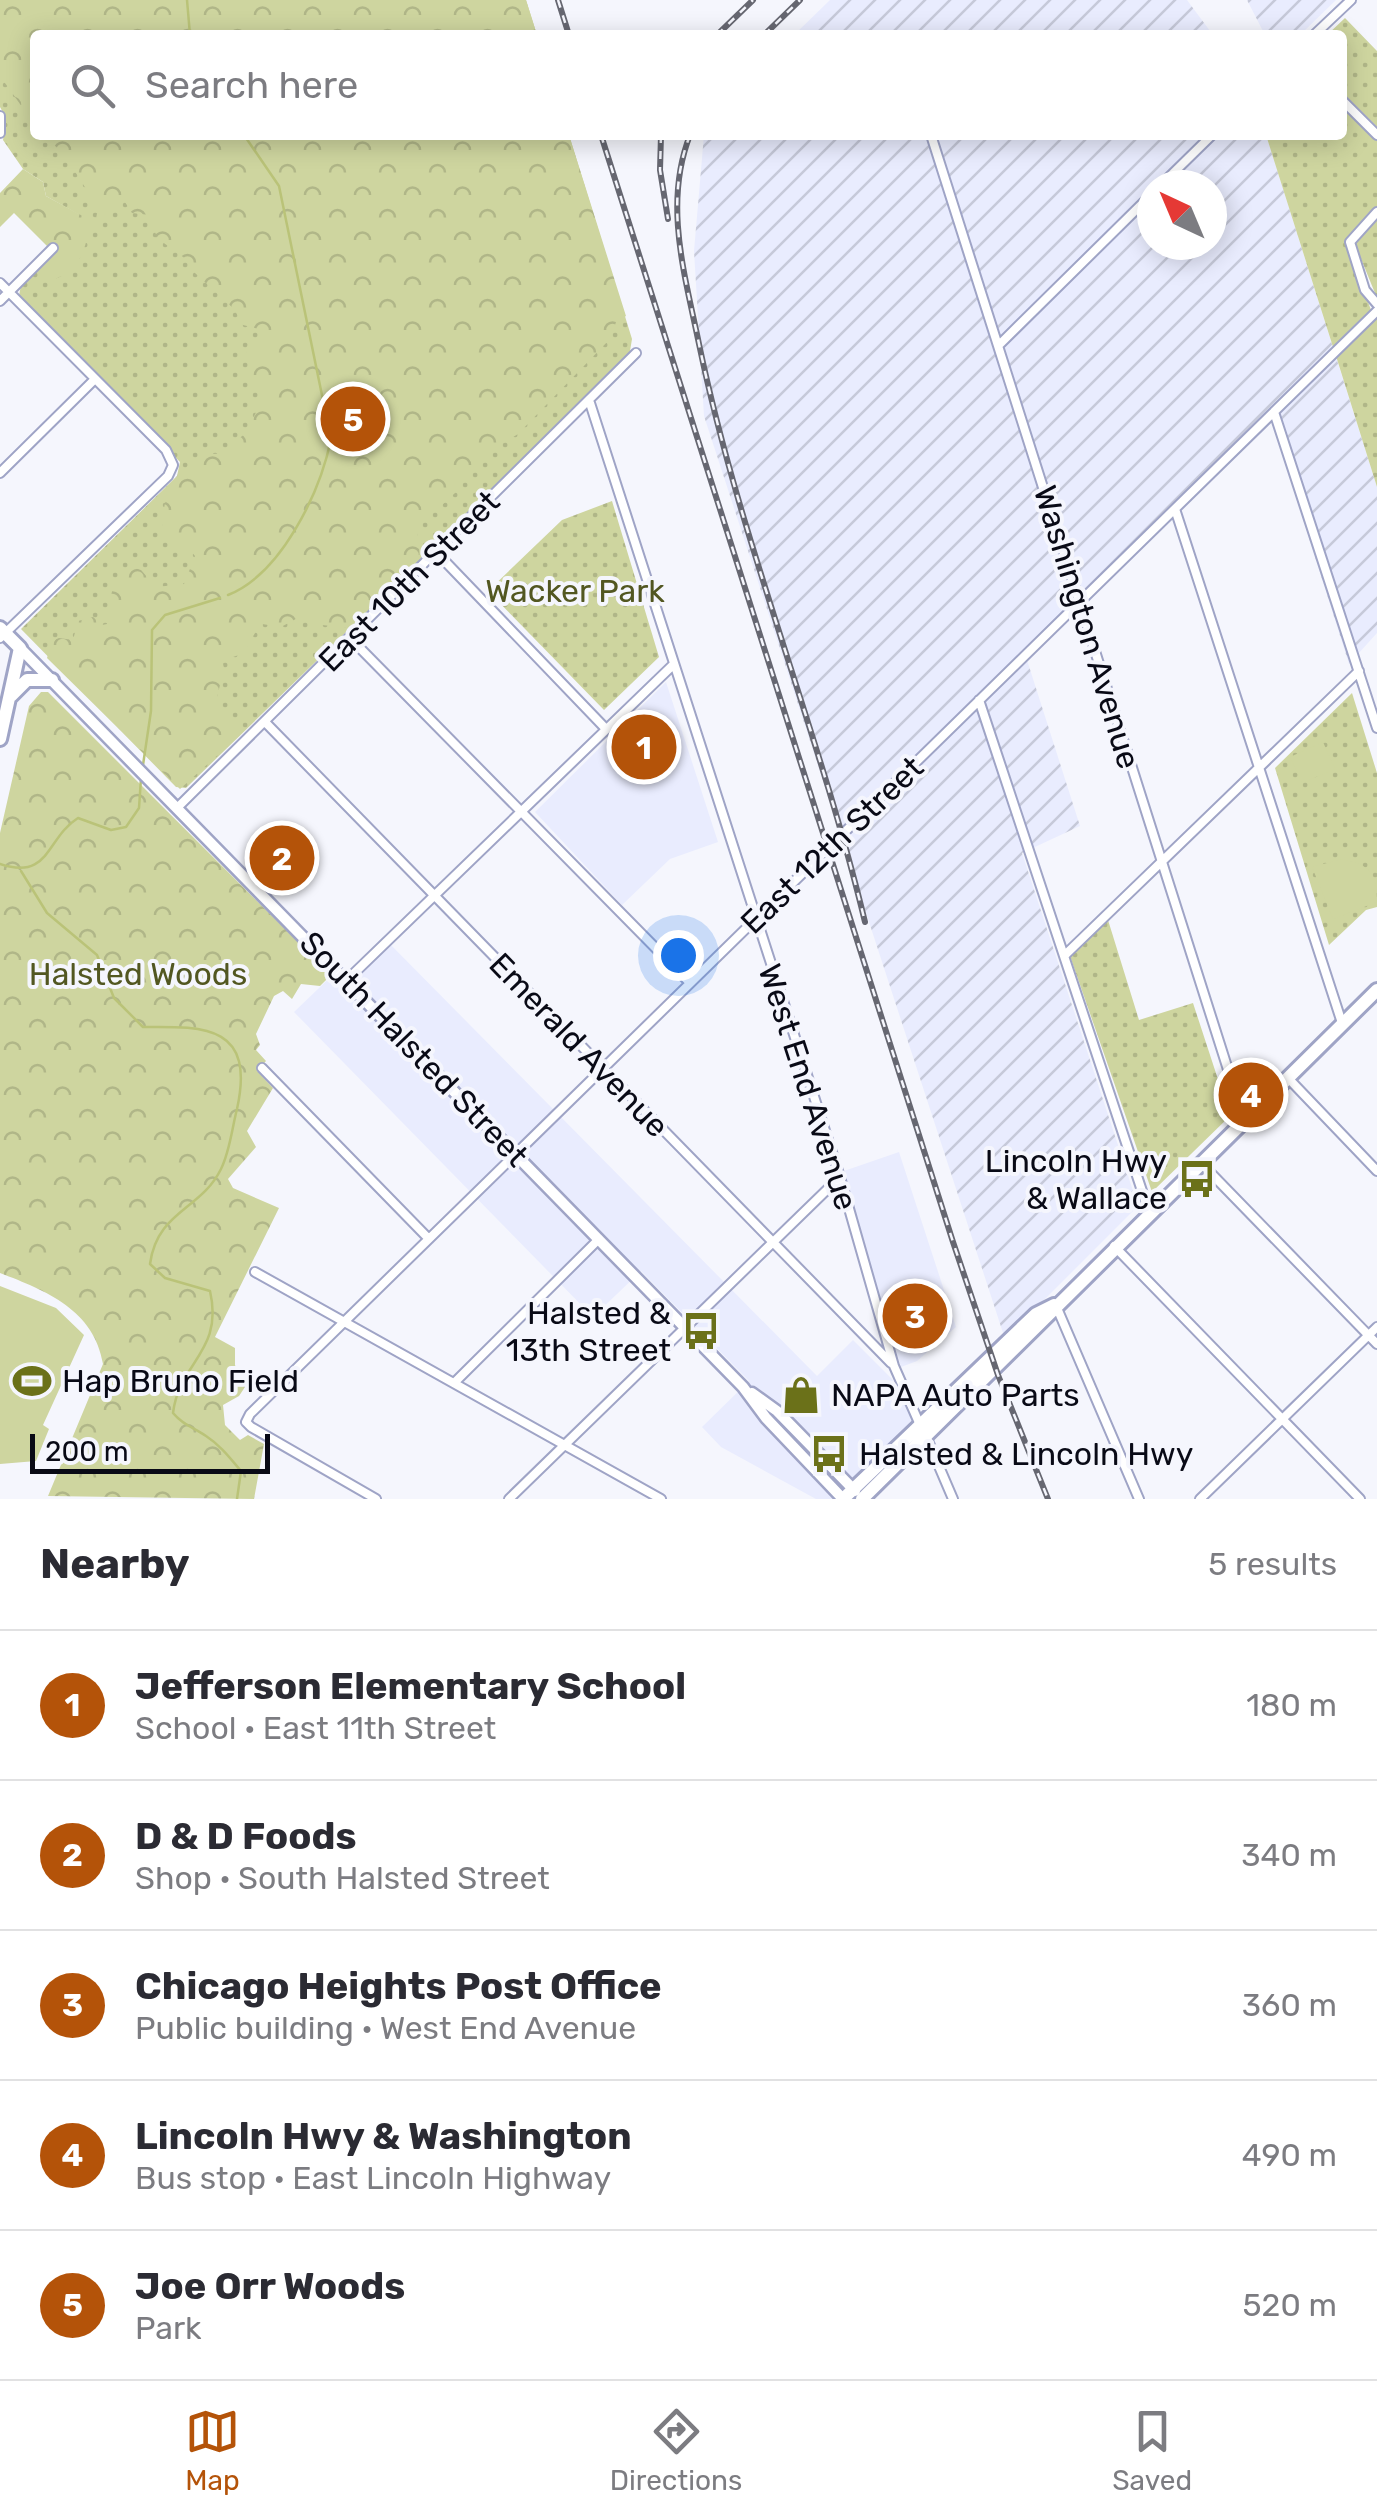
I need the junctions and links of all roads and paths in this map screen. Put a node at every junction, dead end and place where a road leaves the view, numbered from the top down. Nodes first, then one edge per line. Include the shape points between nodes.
1 (1350, 0) edge
2 (1319, 30) edge
3 (1347, 105) edge
4 (1377, 135) edge
5 (932, 140) edge
6 (1207, 140) edge
7 (1176, 170) edge
8 (1137, 209) edge
9 (1377, 212) edge
10 (53, 248) dead end
11 (0, 284) edge
12 (8, 292) junction
13 (0, 301) edge
14 (1377, 308) edge
15 (1000, 344) junction
16 (636, 354) dead end
17 (94, 380) junction
18 (590, 404) junction
19 (1274, 412) junction
20 (0, 473) edge
21 (1175, 509) junction
22 (437, 554) junction
23 (1079, 603) junction
24 (2, 633) edge
25 (351, 639) junction
26 (20, 648) junction
27 (674, 664) junction
28 (1359, 671) junction
29 (52, 680) junction
30 (10, 698) junction
31 (979, 700) junction
32 (266, 722) junction
33 (1377, 728) edge
34 (606, 729) junction
35 (0, 739) edge
36 (1259, 767) junction
37 (178, 807) junction
38 (521, 812) junction
39 (1162, 861) junction
40 (435, 895) junction
41 (754, 921) junction
42 (1064, 955) junction
43 (347, 980) junction
44 (690, 983) junction
45 (1377, 990) edge
46 (1342, 1024) junction
47 (262, 1068) dead end
48 (602, 1069) junction
49 (1288, 1078) junction
50 (1244, 1120) junction
51 (516, 1153) junction
52 (1200, 1162) junction
53 (1377, 1172) edge
54 (840, 1177) junction
55 (1148, 1212) junction
56 (429, 1239) junction
57 (600, 1239) junction
58 (771, 1242) junction
59 (1114, 1246) junction
60 (255, 1272) dead end
61 (1055, 1304) junction
62 (344, 1322) junction
63 (684, 1326) junction
64 (1377, 1327) edge
65 (1368, 1335) junction
66 (1377, 1344) edge
67 (894, 1366) junction
68 (454, 1383) junction
69 (1282, 1419) junction
70 (923, 1431) junction
71 (566, 1445) junction
72 (853, 1498) edge
73 (376, 1499) edge
74 (509, 1499) edge
75 (662, 1499) edge
76 (953, 1499) edge
77 (1140, 1499) edge
78 (1200, 1499) edge
79 (1360, 1499) edge

1 - 2 street
3 - 4 street
5 - 15 street, Washington Avenue
6 - 7 street
8 - 15 street
9 - 14 street via 1350,239
10 - 12 street
11 - 12 street
12 - 13 street
12 - 17 street
14 - 19 street, East 12th Street
15 - 23 street, Washington Avenue
16 - 18 street, East 10th Street
17 - 20 street
17 - 24 street via 166,450 173,465
18 - 22 street, East 10th Street
18 - 27 street, West End Avenue
19 - 21 street, East 12th Street
19 - 28 street
21 - 23 street, East 12th Street
21 - 36 street
22 - 25 street, East 10th Street
22 - 34 street
23 - 31 street, East 12th Street
23 - 39 street, Washington Avenue
24 - 26 main road, South Halsted Street
25 - 32 street, East 10th Street
25 - 38 street
26 - 29 street, South Halsted Street
26 - 30 main road
27 - 34 street
27 - 41 street, West End Avenue
28 - 33 street
28 - 36 street
29 - 30 main road via 27,680
29 - 37 street, South Halsted Street
30 - 35 main road
31 - 41 street, East 12th Street
31 - 42 street
32 - 37 street, East 10th Street
32 - 40 street, Emerald Avenue
34 - 38 street
36 - 39 street
36 - 46 street
37 - 43 street, South Halsted Street
38 - 40 street
38 - 44 street
39 - 42 street
39 - 50 street, Washington Avenue
40 - 43 street
40 - 48 street, Emerald Avenue
41 - 44 street, East 12th Street
41 - 54 street, West End Avenue
42 - 55 street
43 - 51 street, South Halsted Street
44 - 48 street, East 12th Street
45 - 46 main road
46 - 49 main road
47 - 56 street
48 - 51 street, East 12th Street
48 - 58 street, Emerald Avenue
49 - 50 main road
49 - 53 street
50 - 52 main road
51 - 56 street, East 12th Street
51 - 57 street, South Halsted Street
52 - 55 main road
52 - 65 street
54 - 58 street
54 - 67 street, West End Avenue
55 - 59 main road
56 - 62 street, East 12th Street
57 - 63 street, South Halsted Street
57 - 68 street
58 - 63 street
58 - 67 street, Emerald Avenue
59 - 61 main road
59 - 69 street
60 - 62 street
61 - 70 main road via 1044,1324
61 - 77 street
62 - 68 street
62 - 73 street, East 12th Street via 246,1422
63 - 71 street
63 - 72 street, South Halsted Street via 766,1418
64 - 65 street
65 - 66 street
65 - 69 street
67 - 70 street, West End Avenue
68 - 71 street
69 - 78 street
69 - 79 street
70 - 72 main road
70 - 76 street
71 - 74 street
71 - 75 street

